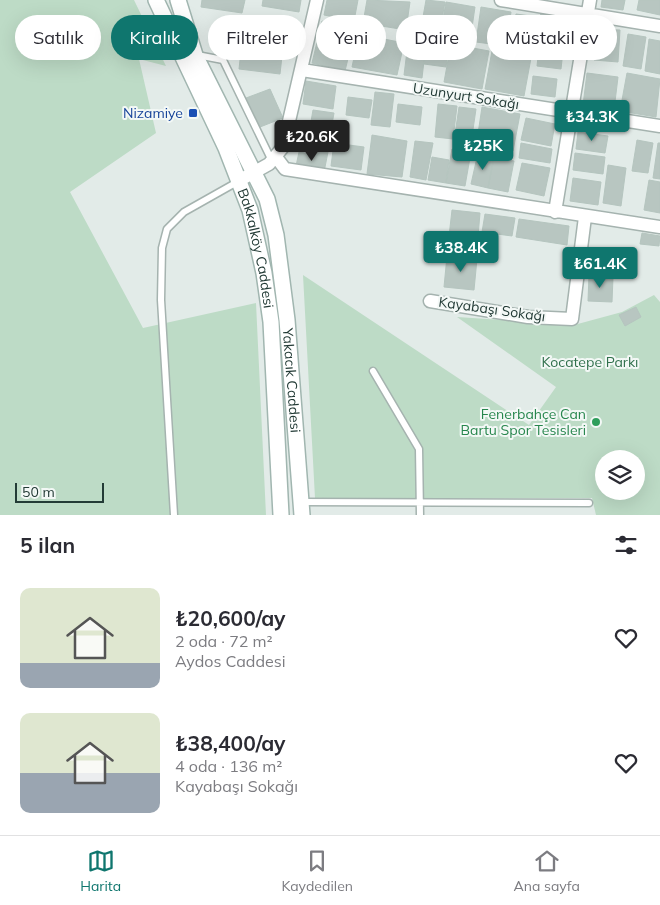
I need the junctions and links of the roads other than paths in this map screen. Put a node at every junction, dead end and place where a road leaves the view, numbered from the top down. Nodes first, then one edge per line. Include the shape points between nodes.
1 (178, 0) edge
2 (317, 0) edge
3 (501, 0) edge
4 (159, 3) edge
5 (589, 6) edge
6 (183, 15) edge
7 (660, 26) edge
8 (198, 56) edge
9 (198, 60) edge
10 (302, 70) junction
11 (570, 112) junction
12 (660, 126) edge
13 (274, 159) junction
14 (255, 173) junction
15 (240, 180) junction
16 (555, 212) junction
17 (585, 217) junction
18 (660, 227) edge
19 (430, 301) dead end
20 (373, 370) dead end
21 (420, 503) junction
22 (589, 503) dead end
23 (301, 508) edge
24 (174, 515) edge
25 (281, 515) edge
26 (420, 515) edge

1 - 6 main road, Yakacık Caddesi
2 - 10 street
3 - 5 street
4 - 15 main road, Bakkalköy Caddesi
5 - 7 street
5 - 11 street
8 - 13 lane via 223,60
9 - 14 main road, Yakacık Caddesi
10 - 11 street, Uzunyurt Sokağı
10 - 13 street via 282,147
11 - 12 street, Uzunyurt Sokağı
11 - 16 street
13 - 14 street
13 - 16 street via 285,169
14 - 15 street
14 - 23 main road, Yakacık Caddesi via 266,200 282,268
15 - 24 lane via 184,212 167,229 162,248
15 - 25 main road, Bakkalköy Caddesi via 264,273 271,322
16 - 17 street
17 - 18 street
17 - 19 street, Kayabaşı Sokağı via 572,319 528,317
20 - 21 lane via 419,449
21 - 22 lane
21 - 23 lane
21 - 26 lane

